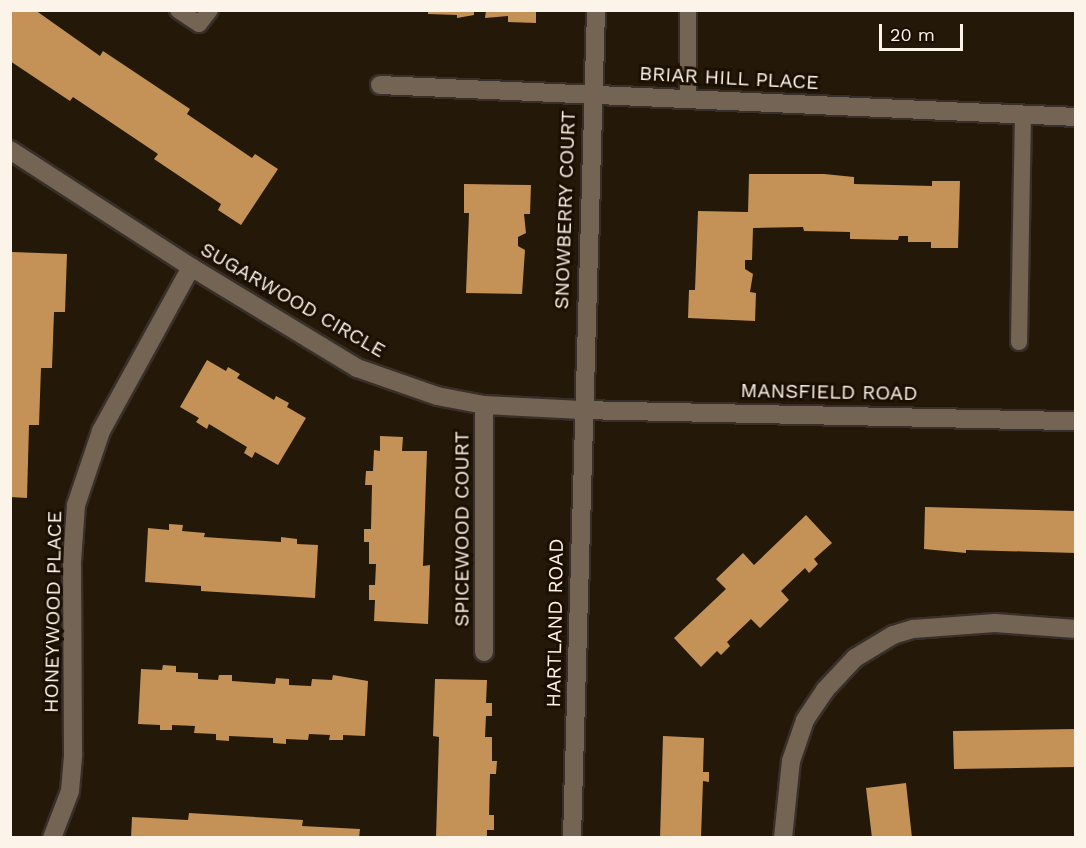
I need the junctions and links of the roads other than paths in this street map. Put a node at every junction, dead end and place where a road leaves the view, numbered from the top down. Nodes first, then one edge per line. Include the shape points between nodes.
1 (178, 10) edge
2 (210, 10) edge
3 (596, 10) edge
4 (688, 10) edge
5 (380, 85) dead end
6 (591, 94) junction
7 (688, 98) junction
8 (1023, 116) junction
9 (1076, 117) edge
10 (10, 150) edge
11 (191, 267) junction
12 (1019, 342) dead end
13 (484, 405) junction
14 (581, 410) junction
15 (1076, 420) edge
16 (1076, 629) edge
17 (484, 652) dead end
18 (52, 837) edge
19 (572, 837) edge
20 (783, 837) edge

1 - 2 lane via 199,24
3 - 6 street, SNOWBERRY COURT
4 - 7 lane
5 - 6 street, BRIAR HILL PLACE
6 - 7 street, BRIAR HILL PLACE
6 - 14 street, SNOWBERRY COURT
7 - 8 street, BRIAR HILL PLACE
8 - 9 street, BRIAR HILL PLACE
8 - 12 lane
10 - 11 street, SUGARWOOD CIRCLE
11 - 13 street, SUGARWOOD CIRCLE via 357,368 395,384
11 - 18 street, HONEYWOOD PLACE via 101,431 76,505 72,562 73,753 70,791
13 - 14 street, SUGARWOOD CIRCLE
13 - 17 street, SPICEWOOD COURT
14 - 15 street, MANSFIELD ROAD
14 - 19 street, HARTLAND ROAD
16 - 20 street via 995,623 913,629 893,635 855,658 825,690 805,720 791,761

